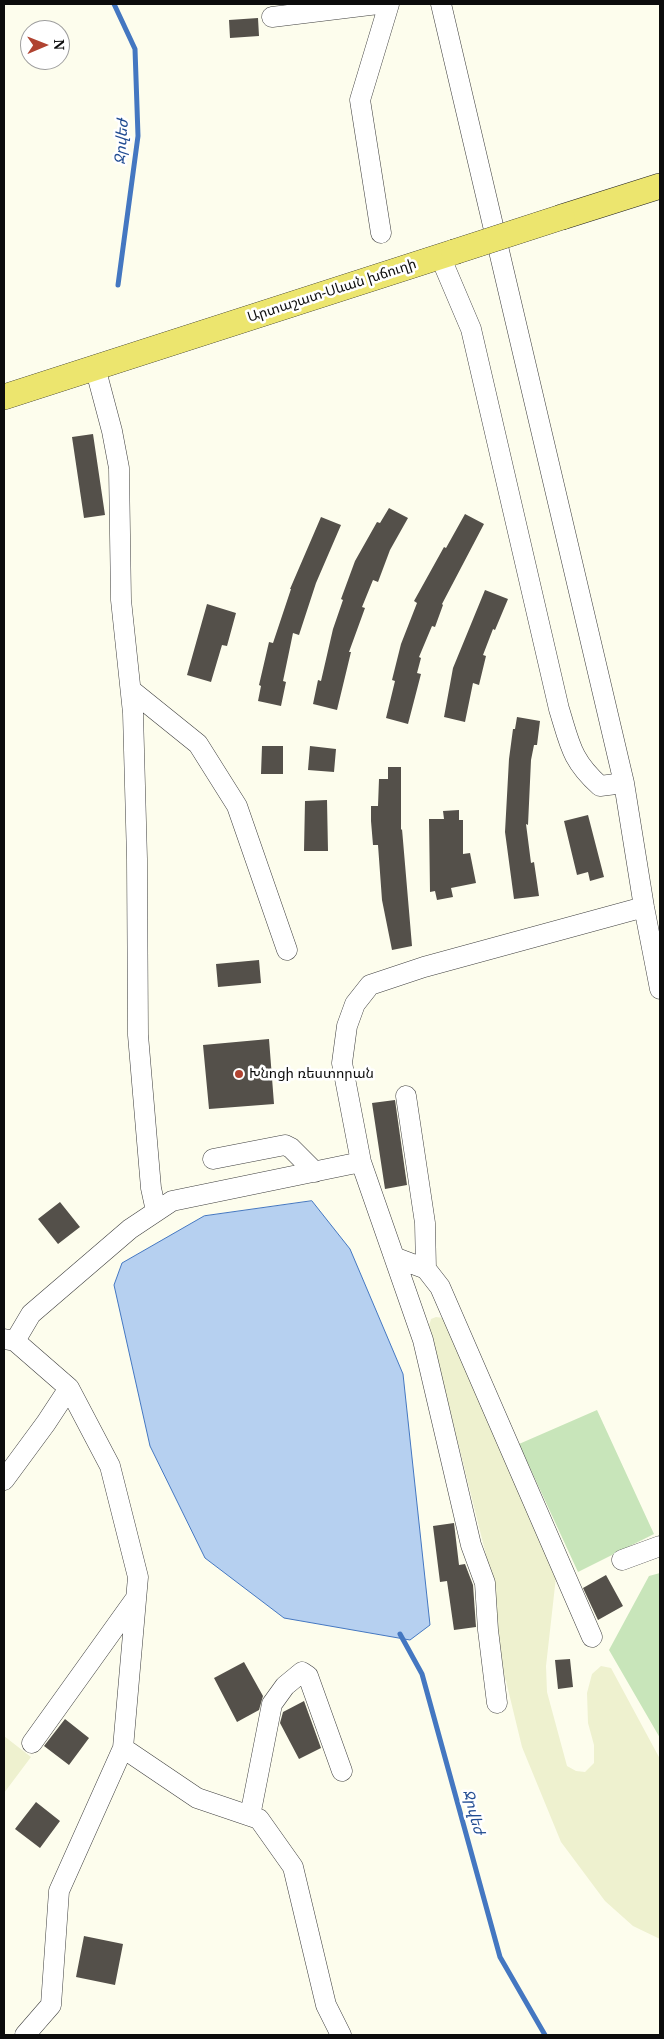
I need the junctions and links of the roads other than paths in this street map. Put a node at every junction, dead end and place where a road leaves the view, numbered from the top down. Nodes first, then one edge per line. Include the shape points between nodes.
1 (378, 4) edge
2 (389, 4) edge
3 (441, 4) edge
4 (272, 18) dead end
5 (660, 186) edge
6 (381, 233) dead end
7 (447, 254) junction
8 (95, 367) junction
9 (4, 397) edge
10 (131, 690) junction
11 (624, 783) junction
12 (644, 907) junction
13 (287, 950) dead end
14 (660, 989) edge
15 (406, 1096) dead end
16 (214, 1159) dead end
17 (361, 1162) junction
18 (315, 1172) junction
19 (156, 1212) junction
20 (394, 1257) junction
21 (426, 1270) junction
22 (9, 1340) edge
23 (69, 1388) junction
24 (4, 1480) edge
25 (660, 1546) edge
26 (622, 1560) dead end
27 (136, 1598) junction
28 (592, 1637) dead end
29 (497, 1703) dead end
30 (32, 1743) dead end
31 (123, 1748) junction
32 (342, 1772) dead end
33 (250, 1816) junction
34 (25, 2035) edge
35 (341, 2035) edge

1 - 4 street
2 - 6 street via 360,100
3 - 11 street
5 - 7 main road, Արտաշատ-Սևան խճուղի, bridge
7 - 8 main road, Արտաշատ-Սևան խճուղի
7 - 11 street via 471,328 559,709 574,757 600,786
8 - 9 main road, Արտաշատ-Սևան խճուղի
8 - 10 street via 119,468 120,600
10 - 13 street via 198,744 237,806
10 - 19 street via 137,859 138,1035 151,1188
11 - 12 street
12 - 14 street
12 - 17 street via 424,967 370,985 355,1004 347,1026 342,1063
15 - 21 street via 425,1223
16 - 18 street via 285,1146
17 - 18 street
17 - 20 street
18 - 19 street via 172,1201
19 - 22 street via 130,1228 31,1314
20 - 21 street
20 - 29 street via 423,1340 471,1545 485,1583
21 - 28 street via 440,1287
22 - 23 street
23 - 24 street
23 - 27 street via 110,1466 138,1577
25 - 26 street
27 - 30 street
27 - 31 street
31 - 33 street via 197,1798
31 - 34 street via 59,1891 50,2005
32 - 33 street via 308,1676 302,1672 285,1686 272,1704
33 - 35 street via 260,1819 293,1867 326,2005

